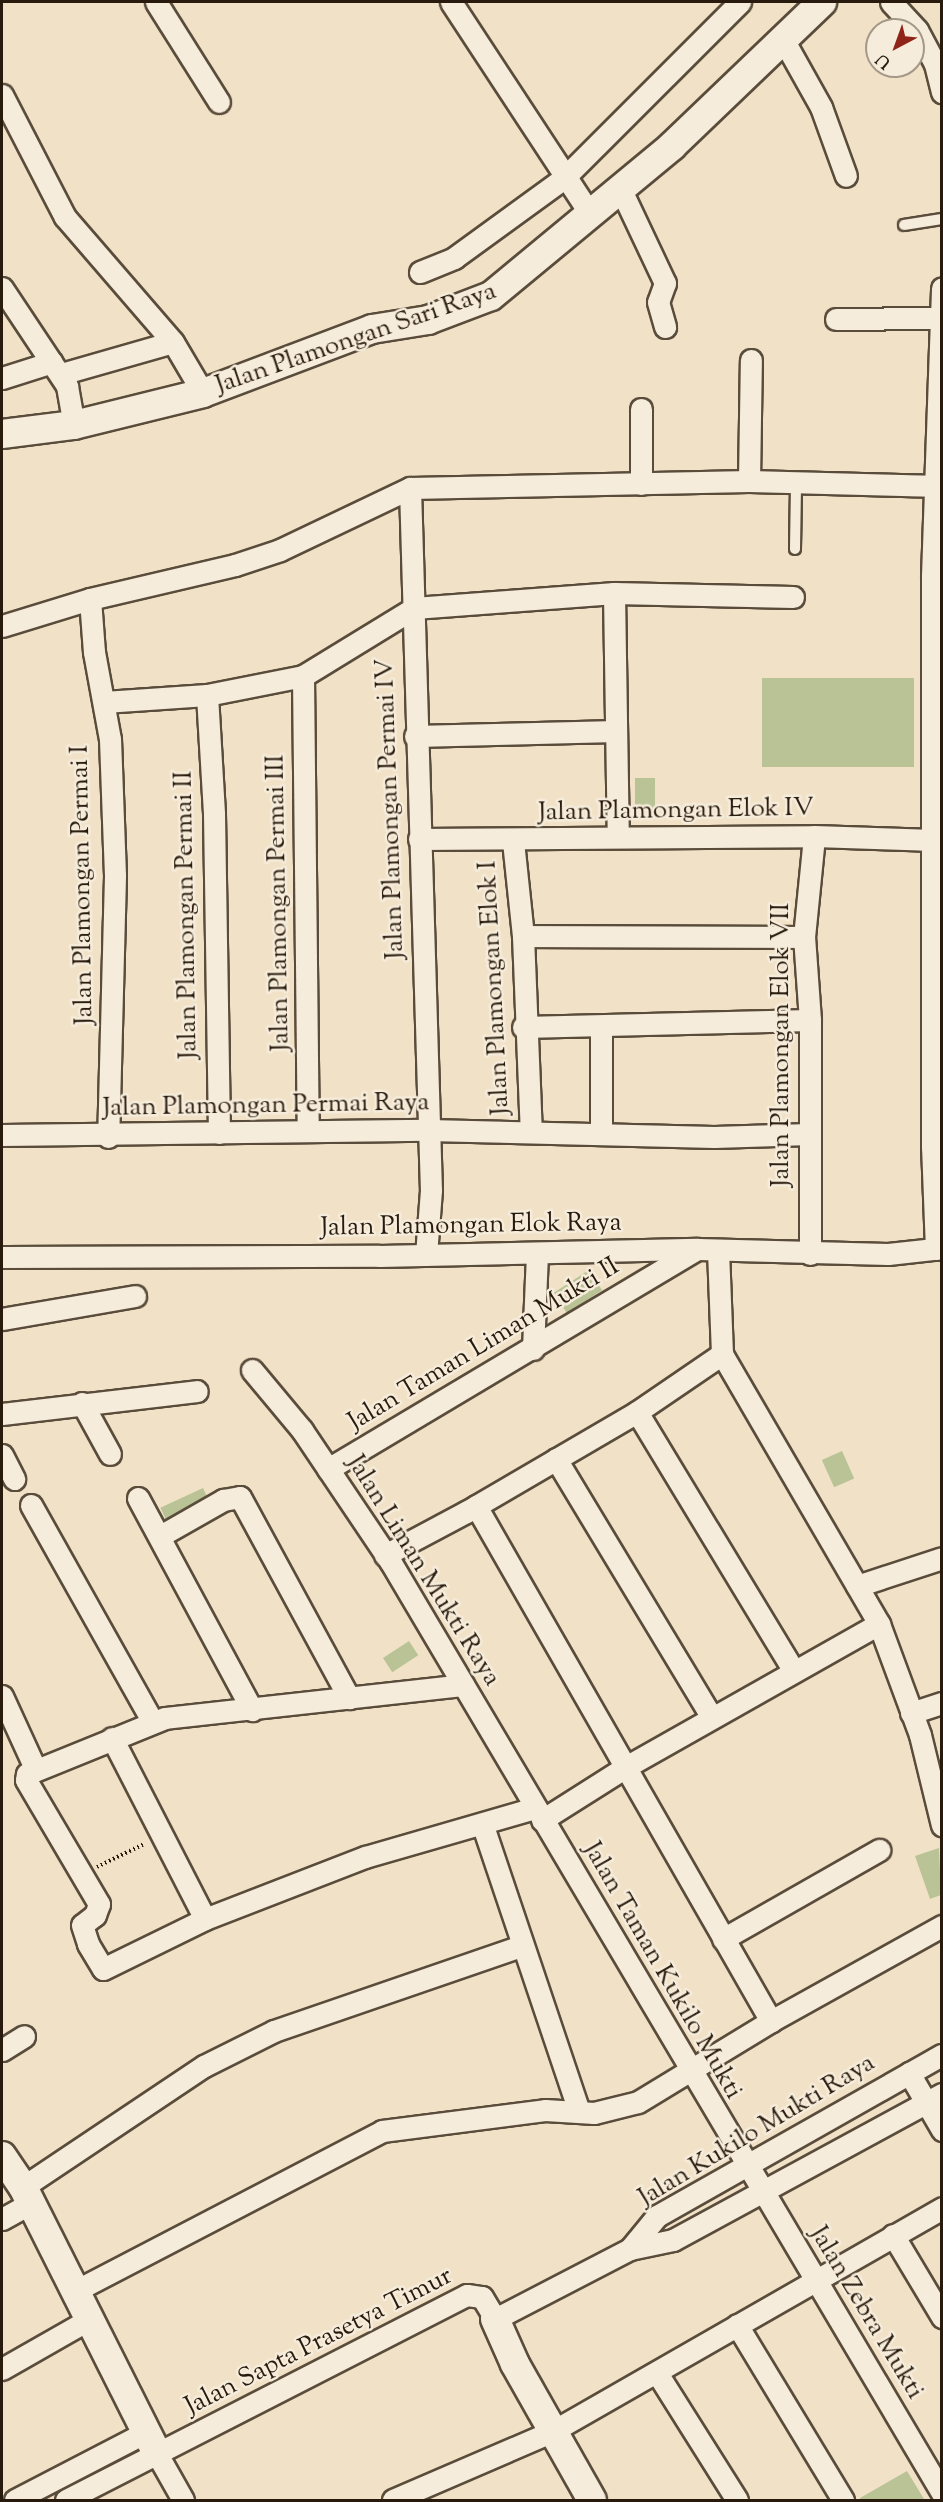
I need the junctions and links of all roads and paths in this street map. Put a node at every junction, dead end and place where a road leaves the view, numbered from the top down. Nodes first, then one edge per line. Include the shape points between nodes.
1 (156, 2) edge
2 (451, 2) edge
3 (740, 2) edge
4 (822, 2) edge
5 (891, 2) edge
6 (784, 41) junction
7 (942, 92) edge
8 (3, 101) edge
9 (219, 102) dead end
10 (846, 176) dead end
11 (564, 178) junction
12 (621, 190) junction
13 (591, 215) junction
14 (942, 219) edge
15 (904, 225) dead end
16 (420, 272) dead end
17 (2, 288) edge
18 (942, 288) edge
19 (9, 314) edge
20 (940, 318) junction
21 (836, 319) dead end
22 (665, 327) dead end
23 (173, 342) junction
24 (751, 360) dead end
25 (60, 374) junction
26 (2, 378) edge
27 (203, 393) junction
28 (641, 409) dead end
29 (72, 417) junction
30 (2, 435) edge
31 (749, 481) junction
32 (796, 482) junction
33 (641, 484) junction
34 (934, 486) junction
35 (410, 488) junction
36 (795, 549) dead end
37 (937, 576) edge
38 (614, 593) junction
39 (793, 597) dead end
40 (90, 599) junction
41 (414, 608) junction
42 (2, 626) edge
43 (303, 676) junction
44 (207, 695) junction
45 (104, 702) junction
46 (616, 731) junction
47 (415, 736) junction
48 (814, 836) junction
49 (618, 837) junction
50 (419, 839) junction
51 (934, 840) junction
52 (513, 841) junction
53 (523, 936) junction
54 (804, 938) junction
55 (937, 979) edge
56 (810, 1020) junction
57 (601, 1026) junction
58 (523, 1027) junction
59 (308, 1130) junction
60 (428, 1130) junction
61 (531, 1131) junction
62 (601, 1132) junction
63 (219, 1133) junction
64 (809, 1134) junction
65 (2, 1135) edge
66 (108, 1137) junction
67 (939, 1248) edge
68 (708, 1249) junction
69 (537, 1254) junction
70 (810, 1254) junction
71 (426, 1255) junction
72 (2, 1257) edge
73 (135, 1296) dead end
74 (2, 1319) edge
75 (533, 1349) junction
76 (722, 1354) junction
77 (252, 1370) dead end
78 (197, 1391) dead end
79 (82, 1403) junction
80 (637, 1412) junction
81 (2, 1414) edge
82 (110, 1454) dead end
83 (2, 1455) edge
84 (556, 1459) junction
85 (328, 1469) junction
86 (14, 1479) dead end
87 (138, 1498) dead end
88 (31, 1505) dead end
89 (476, 1506) junction
90 (160, 1536) junction
91 (385, 1555) junction
92 (942, 1558) edge
93 (857, 1586) junction
94 (879, 1624) junction
95 (794, 1671) junction
96 (463, 1685) junction
97 (2, 1696) edge
98 (349, 1698) junction
99 (942, 1703) edge
100 (252, 1710) junction
101 (911, 1713) junction
102 (712, 1718) junction
103 (153, 1722) junction
104 (112, 1738) junction
105 (35, 1768) junction
106 (624, 1768) junction
107 (539, 1814) junction
108 (942, 1825) edge
109 (483, 1826) junction
110 (161, 1835) junction
111 (879, 1850) dead end
112 (83, 1875) junction
113 (205, 1919) junction
114 (942, 1926) edge
115 (723, 1939) junction
116 (521, 1946) junction
117 (771, 2021) junction
118 (24, 2036) dead end
119 (2, 2050) edge
120 (942, 2055) edge
121 (689, 2070) junction
122 (909, 2073) junction
123 (934, 2098) edge
124 (579, 2112) junction
125 (942, 2130) edge
126 (2, 2156) edge
127 (746, 2166) junction
128 (761, 2192) junction
129 (27, 2195) junction
130 (942, 2208) edge
131 (2, 2219) edge
132 (893, 2235) junction
133 (630, 2249) junction
134 (815, 2280) junction
135 (75, 2291) junction
136 (942, 2318) edge
137 (495, 2319) junction
138 (88, 2320) junction
139 (737, 2325) junction
140 (2, 2369) edge
141 (657, 2373) junction
142 (553, 2431) junction
143 (151, 2443) junction
144 (942, 2493) edge
145 (15, 2500) edge
146 (66, 2500) edge
147 (183, 2500) edge
148 (397, 2500) edge
149 (592, 2500) edge
150 (737, 2500) edge
151 (843, 2500) edge

1 - 9 street
2 - 11 street
3 - 11 street
4 - 6 street, Jalan Plamongan Sari Raya
5 - 7 street via 917,30 935,64
6 - 10 street via 821,107
6 - 12 street, Jalan Plamongan Sari Raya
8 - 23 street via 65,217
11 - 13 street
11 - 16 street via 463,251
12 - 13 street, Jalan Plamongan Sari Raya
12 - 22 street via 661,273 664,283 658,302
13 - 27 street, Jalan Plamongan Sari Raya via 491,296 428,320 372,329
14 - 15 lane
17 - 19 street
18 - 20 street
19 - 25 street
20 - 21 street
20 - 34 street
23 - 25 street
23 - 27 street
24 - 31 street
25 - 26 street
25 - 29 street
27 - 29 street, Jalan Plamongan Sari Raya
28 - 33 street
29 - 30 street, Jalan Plamongan Sari Raya
31 - 32 street
31 - 33 street
32 - 34 street
32 - 36 lane
33 - 35 street
34 - 37 street
35 - 40 street via 300,541 235,566
35 - 41 street, Jalan Plamongan Permai IV
37 - 51 street
38 - 39 street
38 - 41 street
38 - 46 street
40 - 42 street
40 - 45 street, Jalan Plamongan Permai I via 94,652
41 - 43 street
41 - 47 street, Jalan Plamongan Permai IV
43 - 44 street
43 - 59 street, Jalan Plamongan Permai III
44 - 45 street
44 - 63 street, Jalan Plamongan Permai II via 214,814
45 - 66 street, Jalan Plamongan Permai I via 110,739 115,876
46 - 47 street
46 - 49 street
47 - 50 street, Jalan Plamongan Permai IV
48 - 49 street, Jalan Plamongan Elok IV
48 - 51 street, Jalan Plamongan Elok IV
48 - 54 street, Jalan Plamongan Elok VII
49 - 52 street, Jalan Plamongan Elok IV
50 - 52 street, Jalan Plamongan Elok IV
50 - 60 street, Jalan Plamongan Permai IV
51 - 55 street
52 - 53 street, Jalan Plamongan Elok I
53 - 54 street
53 - 58 street, Jalan Plamongan Elok I
54 - 56 street, Jalan Plamongan Elok VII
55 - 67 street
56 - 57 street
56 - 64 street, Jalan Plamongan Elok VII
57 - 58 street
57 - 62 street
58 - 61 street, Jalan Plamongan Elok I
59 - 60 street, Jalan Plamongan Permai Raya
59 - 63 street, Jalan Plamongan Permai Raya
60 - 61 street, Jalan Plamongan Permai Raya
60 - 71 street, Jalan Plamongan Permai IV via 431,1190
61 - 62 street, Jalan Plamongan Permai Raya
62 - 64 street, Jalan Plamongan Permai Raya via 714,1137
63 - 66 street, Jalan Plamongan Permai Raya
64 - 70 street, Jalan Plamongan Elok VII
65 - 66 street, Jalan Plamongan Permai Raya
67 - 70 street, Jalan Plamongan Elok Raya
68 - 69 street, Jalan Plamongan Elok Raya
68 - 70 street, Jalan Plamongan Elok Raya
68 - 75 street, Jalan Taman Liman Mukti II
68 - 76 street
69 - 71 street, Jalan Plamongan Elok Raya
69 - 75 street
71 - 72 street, Jalan Plamongan Elok Raya
73 - 74 street
75 - 85 street, Jalan Taman Liman Mukti II
76 - 80 street
76 - 93 street
77 - 85 street, Jalan Liman Mukti Raya via 302,1430
78 - 79 street
79 - 81 street
79 - 82 street
80 - 84 street
80 - 95 street
83 - 86 street
84 - 89 street
84 - 102 street
85 - 91 street, Jalan Liman Mukti Raya
87 - 90 street
88 - 103 street
89 - 91 street
89 - 106 street
90 - 98 street via 223,1500 240,1497
90 - 100 street
91 - 96 street, Jalan Liman Mukti Raya
92 - 93 street
93 - 94 street
94 - 95 street
94 - 101 street
95 - 102 street
96 - 98 street
96 - 107 street, Jalan Liman Mukti Raya
97 - 105 street
98 - 100 street
99 - 101 street
100 - 103 street
101 - 108 street
102 - 106 street
103 - 104 street
104 - 105 street
104 - 110 street
105 - 112 street via 26,1780
106 - 107 street
106 - 115 street
107 - 109 street
107 - 121 street, Jalan Taman Kukilo Mukti
109 - 113 street via 365,1857
109 - 116 street
110 - 112 path
110 - 113 street
111 - 115 street
112 - 113 street via 99,1907 82,1929 104,1969
114 - 117 street
115 - 117 street
116 - 124 street
116 - 129 street via 274,2031 184,2079
117 - 121 street
118 - 119 street
120 - 122 street, Jalan Kukilo Mukti Raya
121 - 124 street via 616,2110
121 - 127 street, Jalan Taman Kukilo Mukti
122 - 123 street
122 - 127 street, Jalan Kukilo Mukti Raya
123 - 125 street
123 - 128 street, Jalan Kukilo Mukti Raya
124 - 135 street via 545,2110 382,2131
126 - 129 street
127 - 128 street, Jalan Taman Kukilo Mukti
127 - 133 street, Jalan Kukilo Mukti Raya via 657,2216
128 - 133 street, Jalan Kukilo Mukti Raya via 673,2240
128 - 134 street, Jalan Zebra Mukti
129 - 131 street
129 - 135 street
130 - 132 street
132 - 134 street
132 - 136 street
133 - 137 street
134 - 139 street
134 - 144 street, Jalan Zebra Mukti
135 - 138 street
137 - 142 street via 514,2364
137 - 143 street, Jalan Sapta Prasetya Timur via 482,2297 467,2295
138 - 140 street
138 - 143 street
139 - 141 street
139 - 151 street
141 - 142 street
141 - 150 street
142 - 148 street
142 - 149 street
143 - 145 street
143 - 146 street
143 - 147 street

